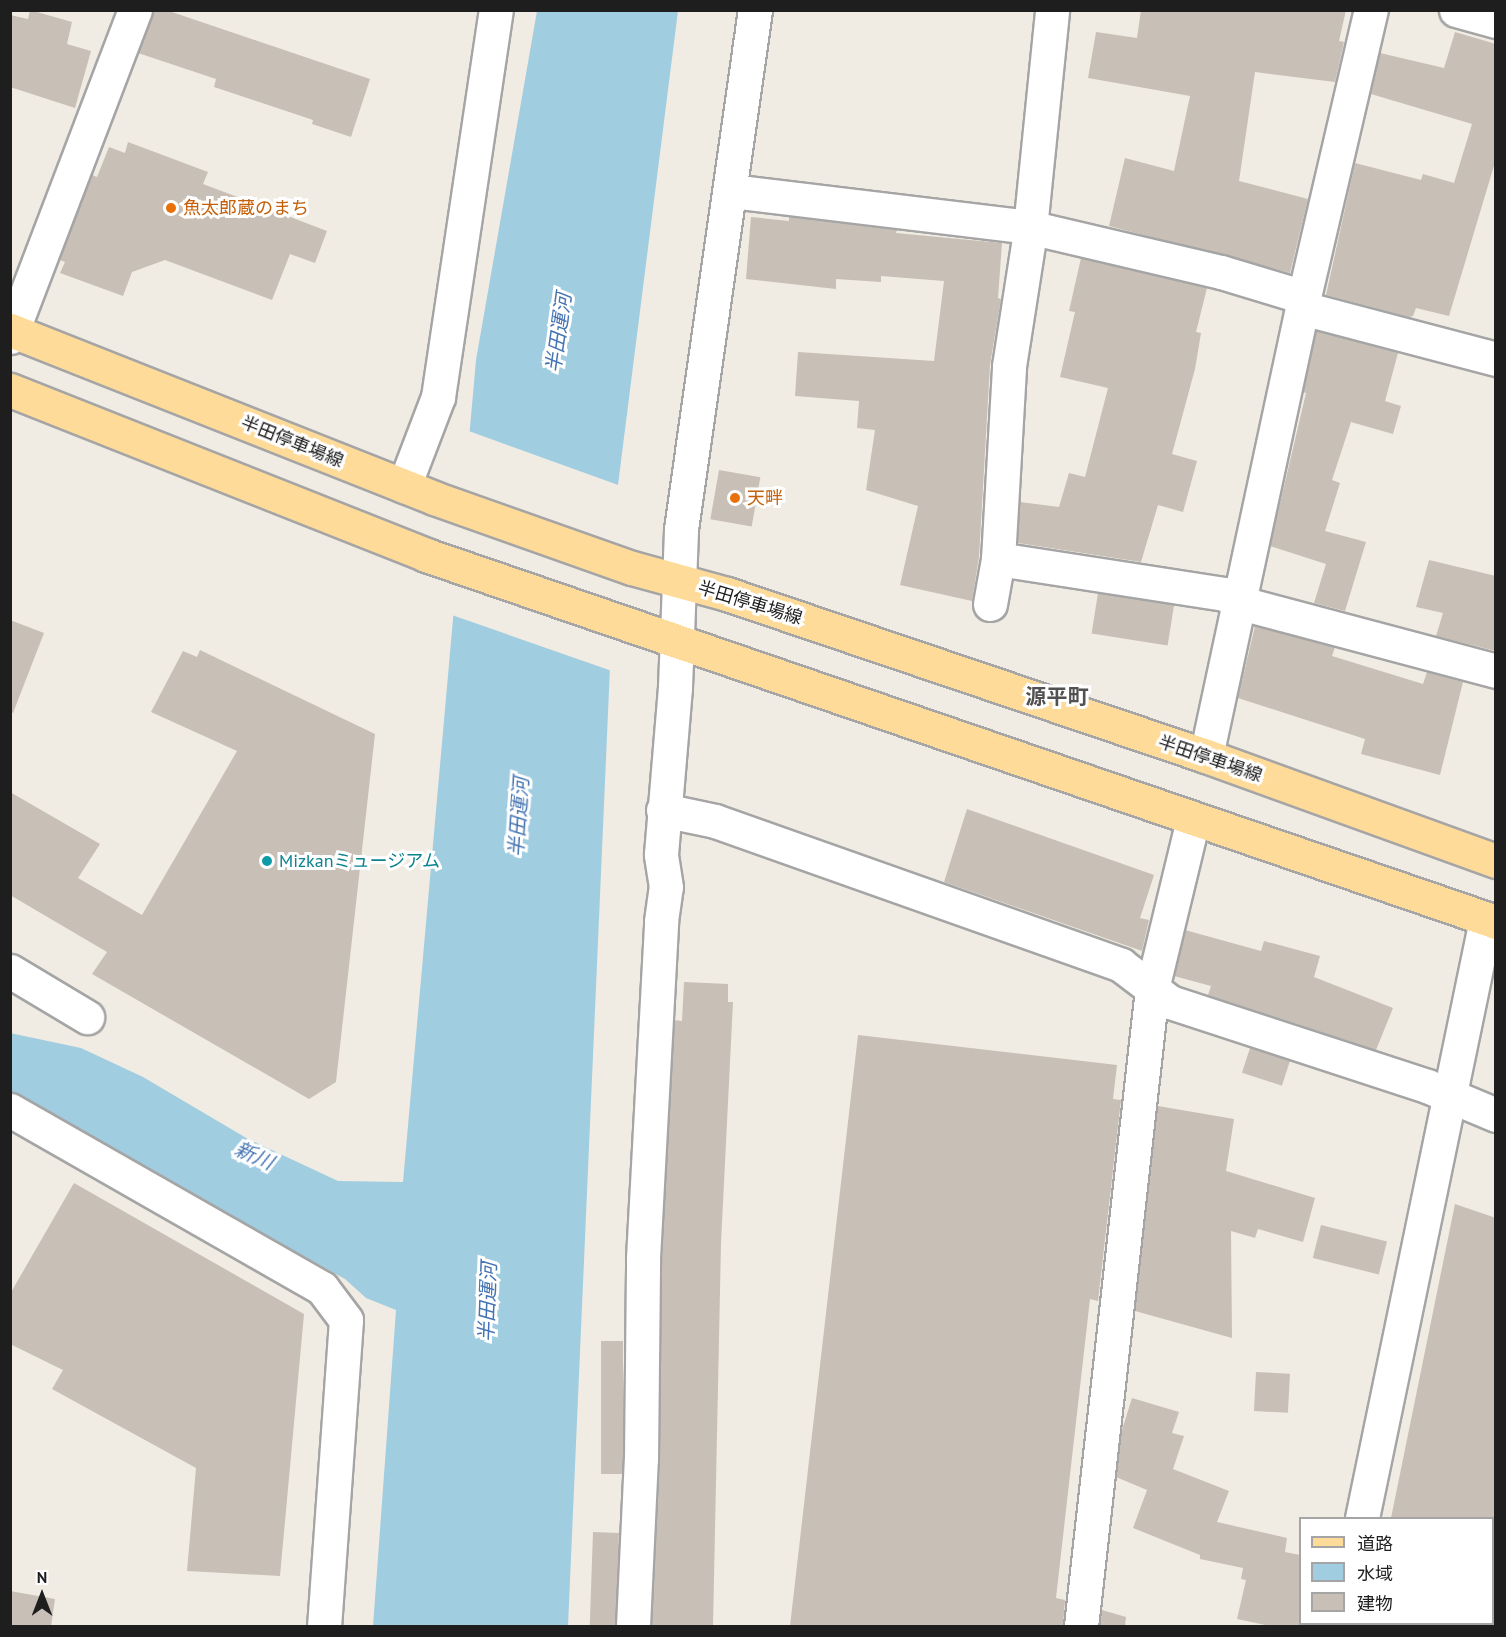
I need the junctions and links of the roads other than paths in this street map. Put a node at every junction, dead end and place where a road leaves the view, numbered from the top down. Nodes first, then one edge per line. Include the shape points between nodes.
1 (135, 10) edge
2 (496, 10) edge
3 (755, 10) edge
4 (1052, 10) edge
5 (1371, 10) edge
6 (1456, 10) edge
7 (1496, 21) edge
8 (732, 191) junction
9 (1029, 227) junction
10 (1303, 302) junction
11 (11, 332) edge
12 (1496, 359) edge
13 (10, 390) edge
14 (404, 486) junction
15 (998, 559) junction
16 (679, 582) junction
17 (1238, 600) junction
18 (990, 604) dead end
19 (676, 640) junction
20 (1496, 671) edge
21 (1206, 756) junction
22 (663, 810) junction
23 (1193, 819) junction
24 (1494, 853) edge
25 (1491, 921) edge
26 (10, 971) edge
27 (1152, 989) junction
28 (87, 1017) dead end
29 (1449, 1097) junction
30 (10, 1110) edge
31 (1496, 1115) edge
32 (1362, 1517) edge
33 (324, 1626) edge
34 (633, 1626) edge
35 (1081, 1626) edge

1 - 11 street
2 - 14 street via 438,397
3 - 8 street
4 - 9 street
5 - 10 street
6 - 7 street
8 - 9 street
8 - 16 street via 681,530
9 - 10 street via 1221,272
9 - 15 street via 1009,366
10 - 12 street
10 - 17 street
11 - 14 main road, 半田停車場線
13 - 19 main road via 426,555
14 - 16 main road, 半田停車場線
15 - 17 street via 1224,594
15 - 18 street
16 - 19 street
16 - 21 main road, 半田停車場線 via 727,594
17 - 20 street
17 - 21 street
19 - 22 street
19 - 23 main road
21 - 24 main road, 半田停車場線
22 - 27 street via 736,828 1121,965
22 - 34 street via 660,854 666,887 643,1258 641,1459
23 - 25 main road
23 - 27 street
25 - 29 street
26 - 28 street
27 - 29 street via 1170,1002 1257,1028
27 - 35 street
29 - 31 street
29 - 32 street
30 - 33 street via 322,1287 346,1320

